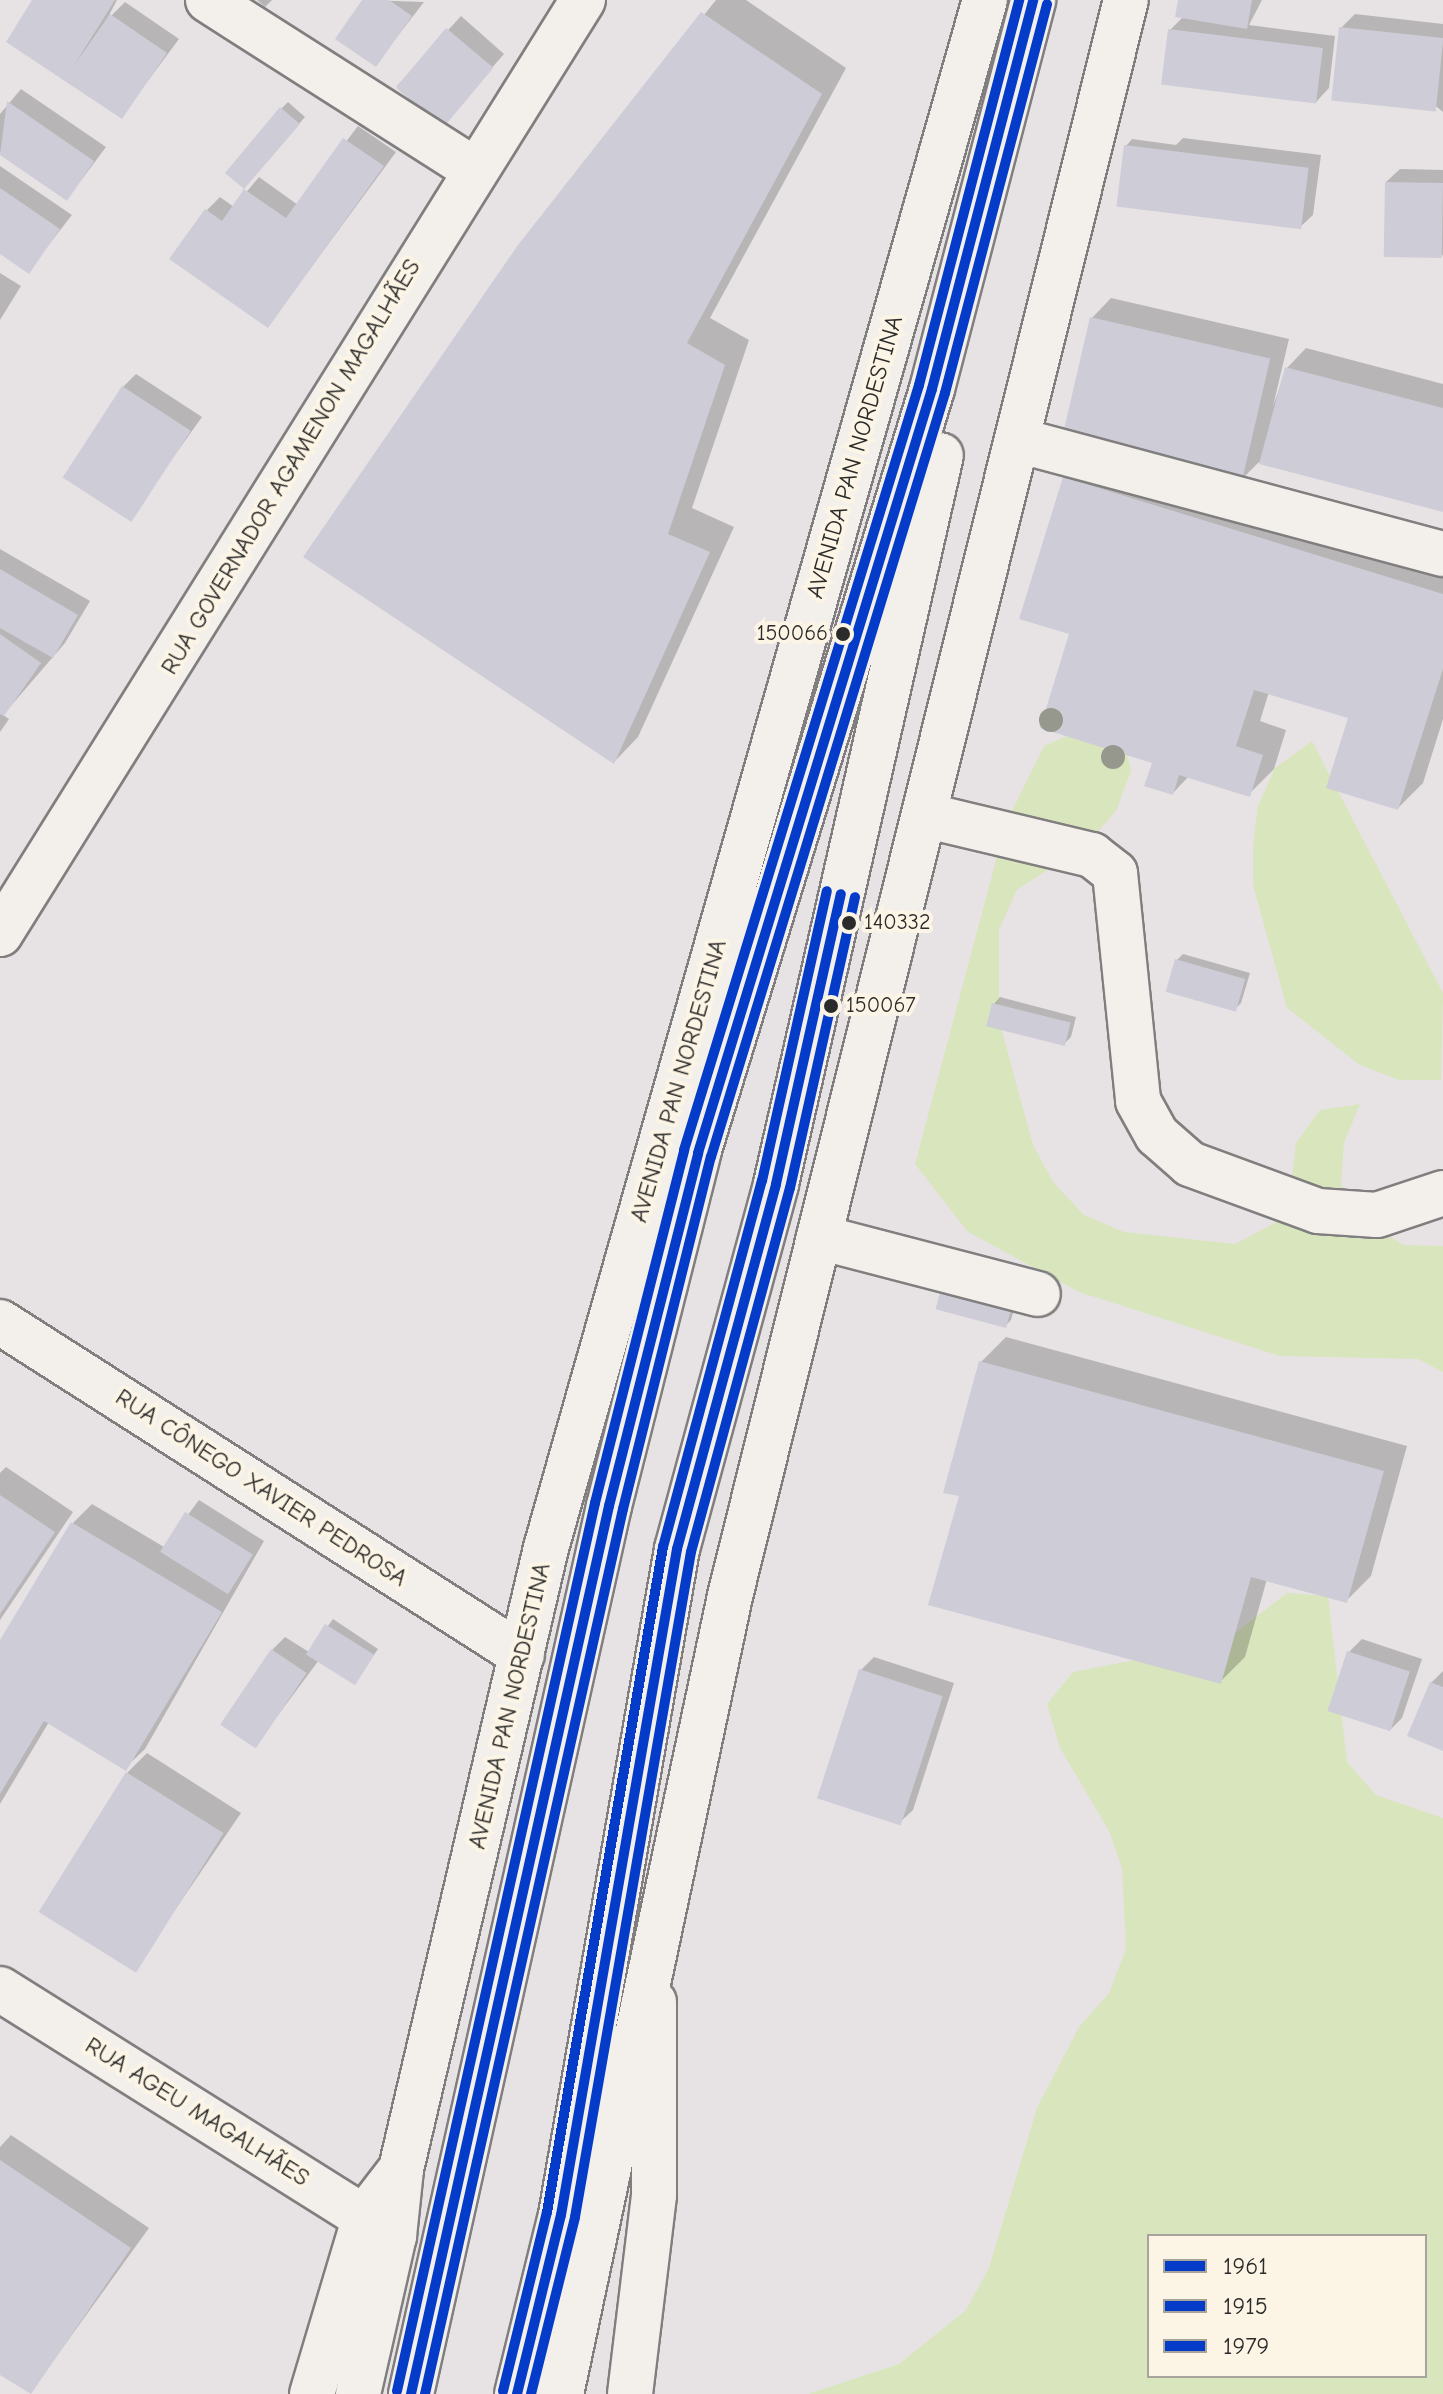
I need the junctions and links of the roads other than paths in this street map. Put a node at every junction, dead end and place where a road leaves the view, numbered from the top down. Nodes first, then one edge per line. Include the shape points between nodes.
1 (208, 0) edge
2 (583, 0) edge
3 (985, 0) edge
4 (1033, 0) edge
5 (1058, 0) edge
6 (1126, 0) edge
7 (473, 169) junction
8 (1017, 440) junction
9 (1443, 554) edge
10 (924, 815) junction
11 (0, 934) edge
12 (1443, 1193) edge
13 (819, 1237) junction
14 (1038, 1294) dead end
15 (0, 1322) edge
16 (522, 1655) junction
17 (654, 1951) junction
18 (0, 1989) edge
19 (380, 2226) junction
20 (312, 2394) edge
21 (358, 2394) edge
22 (411, 2394) edge
23 (517, 2394) edge
24 (561, 2394) edge
25 (630, 2394) edge

1 - 7 main road
2 - 7 main road, RUA GOVERNADOR AGAMENON MAGALHÃES
3 - 16 main road, AVENIDA PAN NORDESTINA
4 - 22 main road via 932,389 698,1153 609,1506
5 - 23 main road via 933,484 776,1184 677,1549 561,2215
6 - 8 main road
7 - 11 main road, RUA GOVERNADOR AGAMENON MAGALHÃES
8 - 9 main road
8 - 10 main road
10 - 12 main road via 1092,855 1115,873 1138,1101 1157,1135 1190,1164 1318,1211 1377,1215
10 - 13 main road
13 - 14 main road
13 - 17 main road via 701,1717
15 - 16 main road, RUA CÔNEGO XAVIER PEDROSA
16 - 19 main road, AVENIDA PAN NORDESTINA via 401,2169
17 - 24 main road
17 - 25 main road via 654,2195
18 - 19 main road, RUA AGEU MAGALHÃES
19 - 20 main road, AVENIDA PAN NORDESTINA
19 - 21 main road, AVENIDA PAN NORDESTINA

